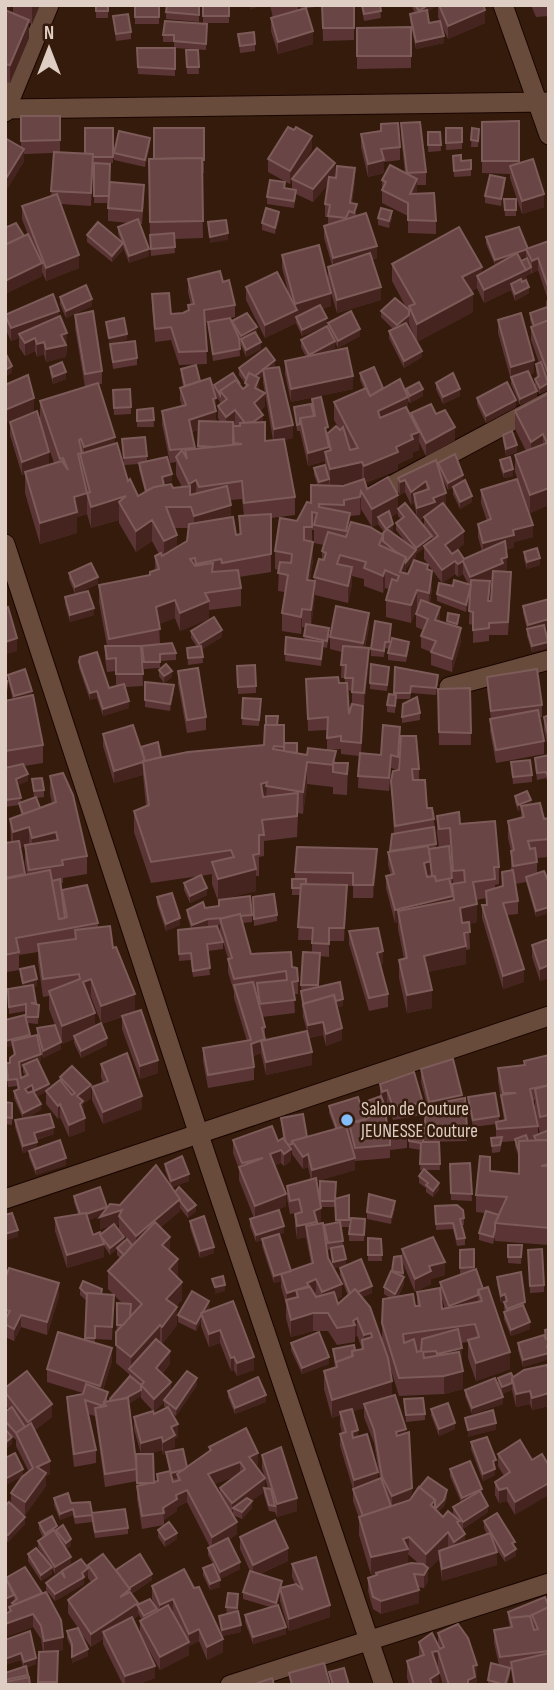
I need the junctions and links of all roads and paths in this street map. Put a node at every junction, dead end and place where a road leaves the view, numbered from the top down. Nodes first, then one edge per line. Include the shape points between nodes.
1 (49, 5) edge
2 (503, 5) edge
3 (543, 102) edge
4 (6, 110) edge
5 (549, 135) edge
6 (549, 401) edge
7 (372, 495) edge
8 (5, 544) edge
9 (549, 660) edge
10 (449, 687) edge
11 (549, 1016) edge
12 (199, 1135) junction
13 (5, 1199) edge
14 (549, 1583) edge
15 (370, 1640) junction
16 (230, 1685) edge
17 (384, 1685) edge

1 - 4 street
2 - 3 street
3 - 4 street
3 - 5 street
6 - 7 street
8 - 12 street
9 - 10 street
11 - 12 street
12 - 13 street
12 - 15 street
14 - 15 street
15 - 16 street
15 - 17 street

